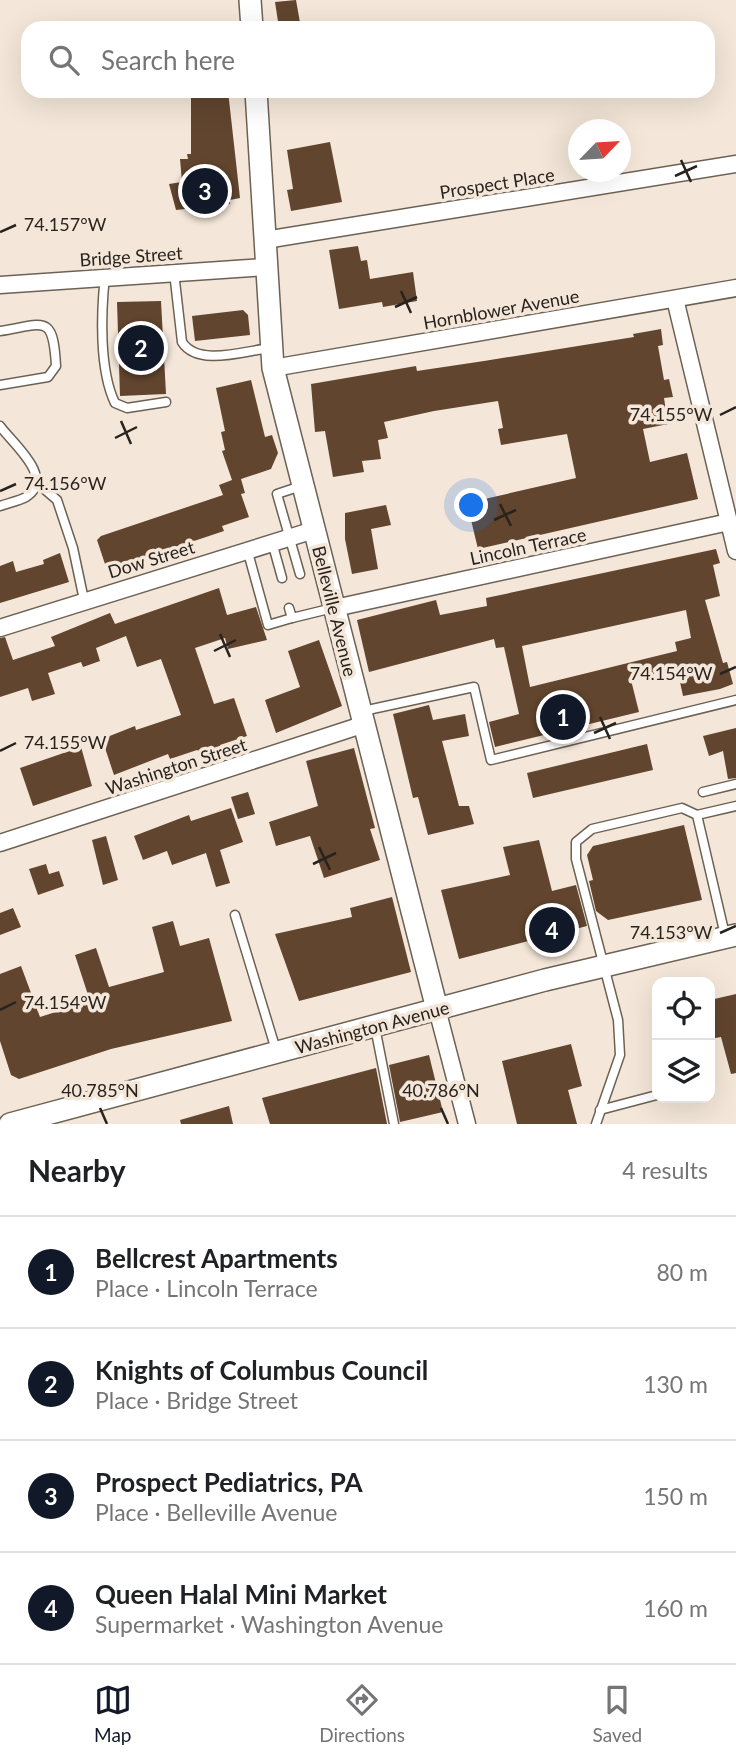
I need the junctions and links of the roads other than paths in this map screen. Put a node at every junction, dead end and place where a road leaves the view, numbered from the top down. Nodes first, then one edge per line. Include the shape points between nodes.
1 (250, 0) edge
2 (252, 21) edge
3 (256, 98) edge
4 (736, 164) edge
5 (265, 240) junction
6 (265, 267) junction
7 (174, 272) junction
8 (105, 276) junction
9 (0, 285) edge
10 (736, 288) edge
11 (675, 299) junction
12 (0, 331) edge
13 (271, 358) junction
14 (0, 385) edge
15 (166, 402) dead end
16 (0, 426) edge
17 (36, 482) junction
18 (303, 486) junction
19 (0, 506) edge
20 (729, 523) junction
21 (314, 530) junction
22 (290, 537) junction
23 (272, 542) junction
24 (247, 549) junction
25 (736, 551) edge
26 (300, 574) dead end
27 (282, 578) dead end
28 (84, 600) junction
29 (308, 602) dead end
30 (289, 608) dead end
31 (335, 608) junction
32 (311, 613) junction
33 (292, 618) junction
34 (0, 628) edge
35 (736, 700) edge
36 (363, 718) junction
37 (736, 784) edge
38 (703, 792) dead end
39 (736, 806) edge
40 (697, 815) junction
41 (0, 843) edge
42 (235, 915) dead end
43 (731, 937) edge
44 (605, 966) junction
45 (437, 1009) junction
46 (375, 1027) junction
47 (277, 1053) junction
48 (652, 1096) edge
49 (600, 1110) junction
50 (0, 1116) edge
51 (3, 1124) edge
52 (10, 1124) edge
53 (394, 1124) edge
54 (467, 1124) edge
55 (596, 1124) edge

1 - 2 main road
3 - 5 main road, Belleville Avenue
4 - 5 street, Prospect Place
5 - 6 main road, Belleville Avenue
6 - 7 street, Bridge Street
6 - 13 main road, Belleville Avenue
7 - 8 street, Bridge Street
7 - 13 lane via 182,342 188,351 196,356
8 - 9 street, Bridge Street
8 - 15 lane via 101,313 108,390 115,402 127,408
10 - 11 street, Hornblower Avenue
11 - 13 street, Hornblower Avenue
11 - 20 street
12 - 14 lane via 41,324 50,328 57,366 48,377
13 - 18 main road, Belleville Avenue
16 - 17 lane via 34,464
17 - 19 lane via 27,497
17 - 28 lane via 57,500
18 - 21 main road, Belleville Avenue
18 - 22 lane via 277,494
20 - 25 street
20 - 31 street, Lincoln Terrace
21 - 22 street, Dow Street
21 - 31 main road, Belleville Avenue
22 - 23 street, Dow Street
22 - 26 lane
23 - 24 street, Dow Street
23 - 27 lane
24 - 28 street, Dow Street
24 - 33 lane via 268,625
28 - 34 street, Dow Street
29 - 32 lane
30 - 33 lane
31 - 32 lane
31 - 36 main road, Belleville Avenue
32 - 33 lane
35 - 36 lane via 491,760 474,687
36 - 41 street, Washington Street
36 - 45 main road, Belleville Avenue
37 - 38 lane
39 - 40 lane
40 - 43 lane
40 - 44 lane via 682,808 592,829 576,842 576,859
42 - 47 lane
43 - 44 main road, Washington Avenue
44 - 45 main road, Washington Avenue
44 - 49 lane via 618,1020 620,1055
45 - 46 main road, Washington Avenue
45 - 54 street, Belleville Avenue
46 - 47 main road, Washington Avenue
46 - 53 lane
47 - 52 main road, Washington Avenue
48 - 49 lane
49 - 55 lane
50 - 51 street

